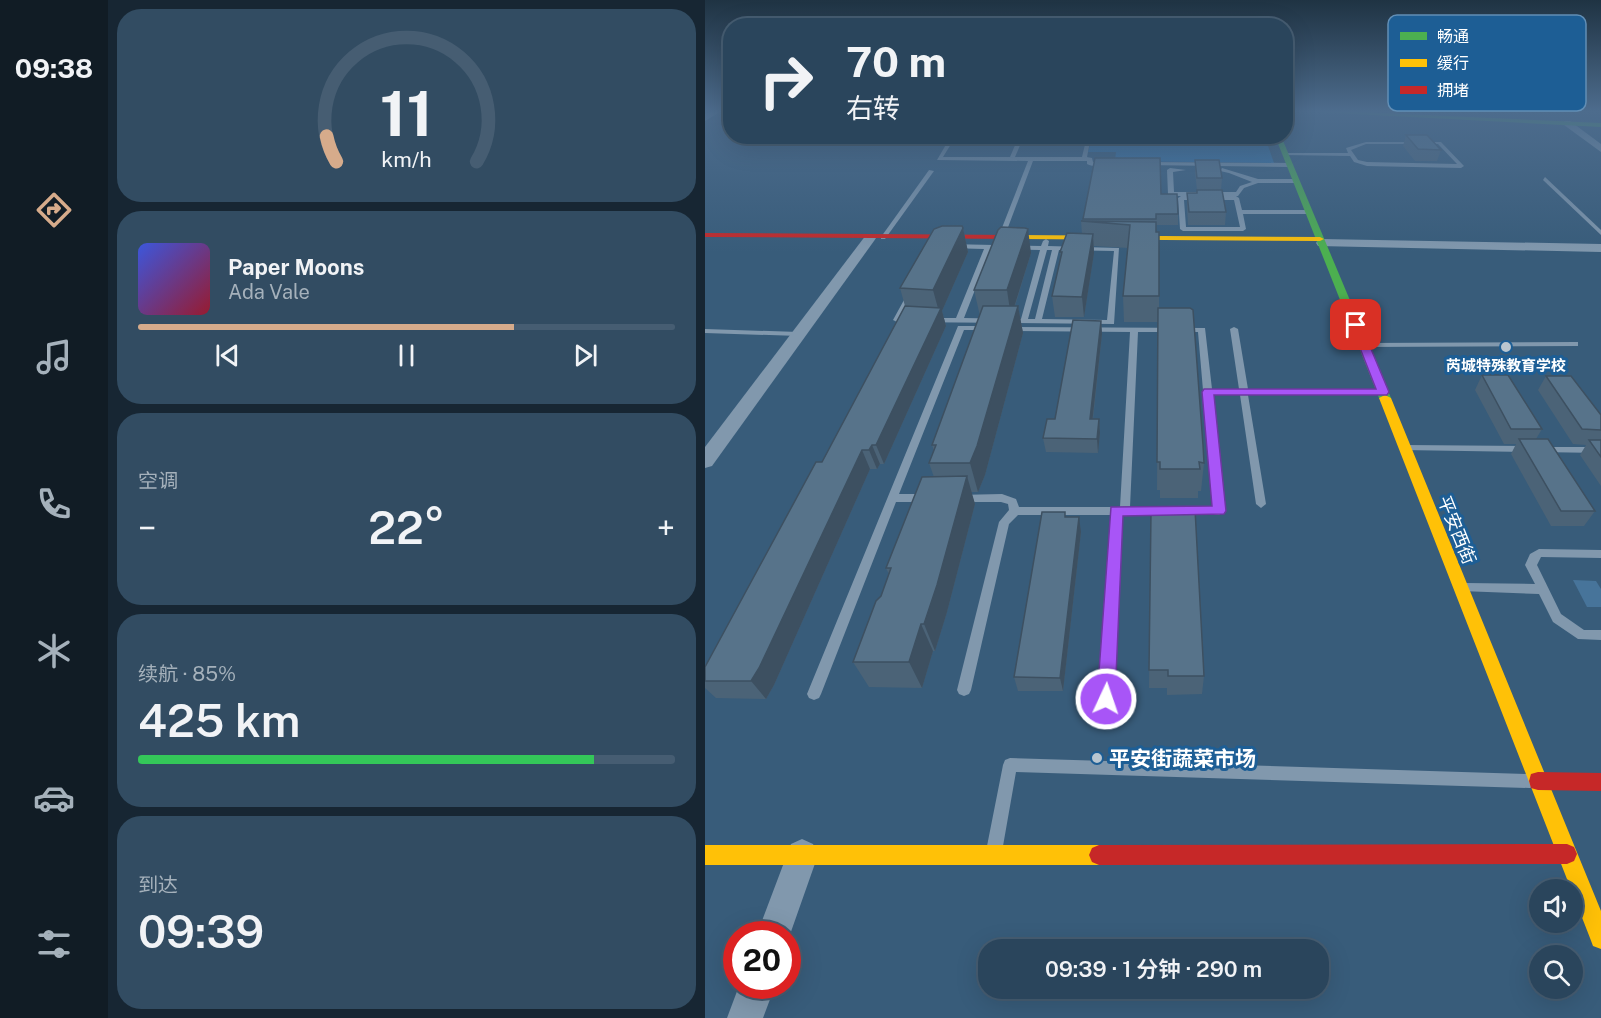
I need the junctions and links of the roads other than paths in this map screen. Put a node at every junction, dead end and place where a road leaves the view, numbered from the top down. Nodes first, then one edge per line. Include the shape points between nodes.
1 (940, 158) edge
2 (1320, 158) edge
3 (1354, 158) edge
4 (1453, 158) edge
5 (1012, 159) joint
6 (1031, 159) junction
7 (1084, 159) joint
8 (1288, 160) junction
9 (1113, 164) edge
10 (1137, 164) edge
11 (931, 171) dead end
12 (1545, 179) dead end
13 (1258, 181) junction
14 (1296, 181) junction
15 (1239, 212) junction
16 (1309, 212) junction
17 (1601, 233) edge
18 (705, 235) edge
19 (876, 238) junction
20 (1001, 238) junction
21 (1321, 241) junction
22 (1049, 244) junction
23 (988, 247) junction
24 (1599, 250) edge
25 (959, 321) junction
26 (1024, 321) junction
27 (1038, 321) junction
28 (1234, 329) dead end
29 (1134, 330) junction
30 (705, 331) edge
31 (799, 334) junction
32 (1575, 344) dead end
33 (1364, 345) junction
34 (1208, 392) junction
35 (1244, 392) junction
36 (1383, 392) junction
37 (1405, 448) junction
38 (1601, 450) edge
39 (705, 461) edge
40 (893, 498) junction
41 (1261, 504) dead end
42 (1015, 511) junction
43 (1121, 511) junction
44 (1601, 554) edge
45 (1461, 588) junction
46 (1543, 589) junction
47 (1601, 635) edge
48 (964, 690) dead end
49 (814, 694) dead end
50 (1106, 699) dead end
51 (1538, 781) junction
52 (1601, 782) edge
53 (1567, 854) junction
54 (705, 855) edge
55 (802, 855) junction
56 (993, 855) junction
57 (779, 921) edge
58 (1601, 938) edge
59 (752, 999) edge
60 (745, 1018) edge

1 - 5 lane
2 - 8 lane
3 - 4 lane via 1379,166 1461,166
5 - 6 lane
6 - 7 lane
6 - 20 lane
7 - 9 lane via 1090,159 1090,164
8 - 10 lane
8 - 14 street, 平安西街
11 - 19 lane
12 - 17 lane
13 - 13 lane via 1242,187 1238,194 1171,194 1170,170 1232,170
13 - 14 lane
14 - 16 street, 平安西街
15 - 15 lane via 1243,229 1183,229 1181,198 1236,198
15 - 16 lane
16 - 21 street, 平安西街
18 - 19 street
19 - 20 street
19 - 31 street
20 - 22 street
21 - 22 street
21 - 24 street
21 - 33 street, 平安西街
22 - 23 lane
22 - 26 lane
22 - 27 lane
22 - 27 lane via 1117,249 1111,322
23 - 25 lane
23 - 25 lane via 934,249 897,320
25 - 26 lane
26 - 27 lane
28 - 35 lane
29 - 34 lane via 1202,330
29 - 40 lane via 961,328
29 - 43 lane
30 - 31 lane
31 - 39 street
32 - 33 lane
33 - 36 street, 平安西街
34 - 35 lane
34 - 43 lane via 1219,511
35 - 36 lane
35 - 41 lane
36 - 37 street, 平安西街
37 - 38 lane
37 - 45 street, 平安西街
40 - 42 lane via 1002,498 1012,502
40 - 49 lane
42 - 43 lane
42 - 48 lane via 1004,522
43 - 50 lane
44 - 46 lane via 1539,553 1531,565
45 - 46 lane
45 - 51 street, 平安西街
46 - 47 lane via 1563,623 1582,635
51 - 52 street
51 - 53 street, 平安西街
51 - 56 lane via 1010,765
53 - 56 street
53 - 58 street, 平安西街
54 - 55 street
55 - 56 street
55 - 57 street
59 - 60 street

